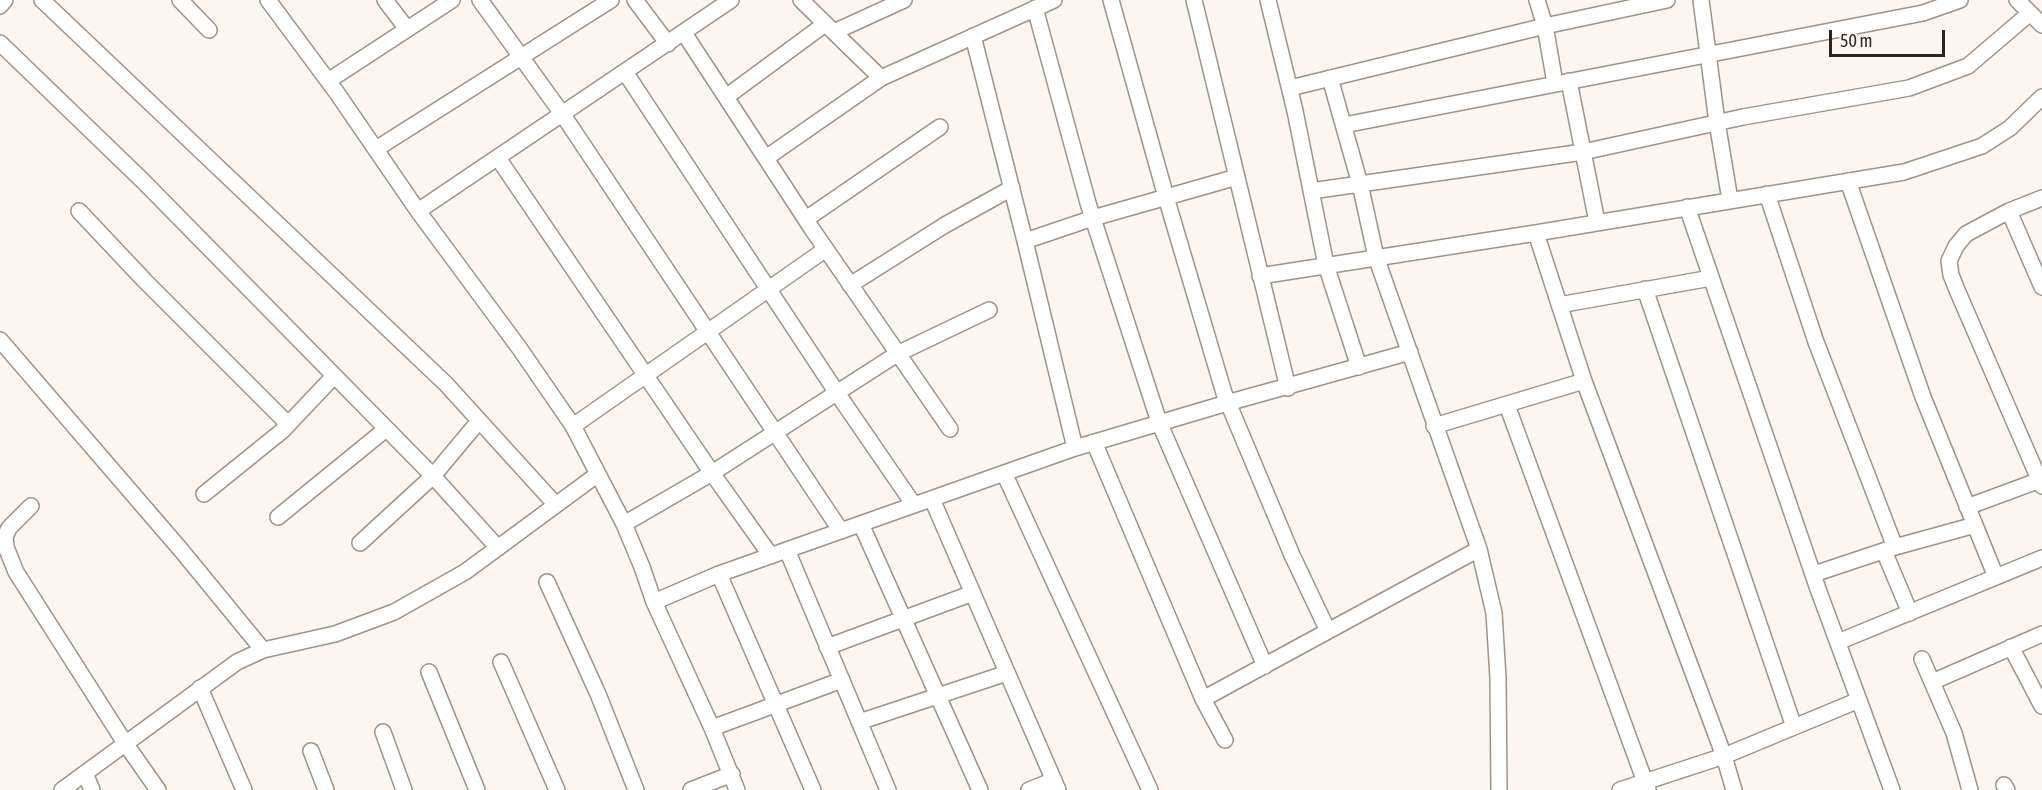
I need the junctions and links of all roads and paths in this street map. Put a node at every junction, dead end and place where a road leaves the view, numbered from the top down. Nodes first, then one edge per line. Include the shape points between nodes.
1 (5, 0) edge
2 (42, 0) edge
3 (180, 0) edge
4 (268, 0) edge
5 (385, 0) edge
6 (452, 0) edge
7 (480, 0) edge
8 (611, 0) edge
9 (635, 0) edge
10 (731, 0) edge
11 (801, 0) edge
12 (1054, 0) edge
13 (1111, 0) edge
14 (1194, 0) edge
15 (1268, 0) edge
16 (1537, 0) edge
17 (1667, 0) edge
18 (1701, 0) edge
19 (1960, 0) edge
20 (2017, 0) edge
21 (898, 1) edge
22 (0, 6) edge
23 (1035, 8) junction
24 (2030, 13) junction
25 (2042, 25) edge
26 (1545, 26) junction
27 (830, 28) junction
28 (407, 29) junction
29 (209, 30) dead end
30 (684, 33) junction
31 (973, 36) junction
32 (0, 43) edge
33 (668, 44) junction
34 (1710, 56) junction
35 (521, 57) junction
36 (626, 72) junction
37 (880, 78) junction
38 (1330, 78) junction
39 (328, 81) junction
40 (1562, 82) junction
41 (1290, 88) junction
42 (726, 97) junction
43 (2042, 97) edge
44 (562, 115) junction
45 (1717, 123) junction
46 (1344, 125) junction
47 (939, 127) dead end
48 (376, 149) junction
49 (1583, 152) junction
50 (498, 158) junction
51 (766, 158) junction
52 (1237, 177) junction
53 (1848, 181) junction
54 (1360, 184) junction
55 (1012, 188) junction
56 (1311, 191) junction
57 (1767, 194) junction
58 (1166, 197) junction
59 (2042, 198) edge
60 (1730, 200) junction
61 (1687, 207) junction
62 (79, 211) dead end
63 (418, 211) junction
64 (2009, 211) junction
65 (1093, 218) junction
66 (806, 219) junction
67 (1598, 222) junction
68 (1536, 233) junction
69 (1025, 241) junction
70 (826, 249) junction
71 (1376, 257) junction
72 (1326, 265) junction
73 (1260, 276) junction
74 (1712, 278) junction
75 (850, 285) junction
76 (2042, 287) edge
77 (769, 289) junction
78 (1645, 289) junction
79 (1559, 305) junction
80 (989, 310) dead end
81 (708, 331) junction
82 (0, 340) edge
83 (1410, 352) junction
84 (897, 354) junction
85 (1359, 367) junction
86 (645, 375) junction
87 (334, 376) junction
88 (1584, 381) junction
89 (1288, 388) junction
90 (837, 393) junction
91 (1227, 403) junction
92 (1507, 405) junction
93 (479, 421) junction
94 (1159, 423) junction
95 (288, 424) junction
96 (573, 426) junction
97 (1434, 426) junction
98 (386, 429) junction
99 (950, 429) dead end
100 (775, 434) junction
101 (1094, 442) junction
102 (1075, 448) junction
103 (2036, 453) edge
104 (712, 473) junction
105 (1004, 473) junction
106 (598, 474) junction
107 (433, 476) junction
108 (2041, 483) edge
109 (204, 494) dead end
110 (932, 499) junction
111 (556, 505) junction
112 (914, 505) junction
113 (32, 506) dead end
114 (1968, 507) junction
115 (278, 517) dead end
116 (624, 524) junction
117 (861, 524) junction
118 (1975, 525) junction
119 (841, 531) junction
120 (360, 543) dead end
121 (498, 548) junction
122 (1479, 549) junction
123 (1890, 549) junction
124 (787, 550) junction
125 (771, 556) junction
126 (2042, 558) edge
127 (719, 574) junction
128 (1814, 574) junction
129 (1996, 577) junction
130 (547, 582) dead end
131 (973, 593) junction
132 (654, 602) junction
133 (1910, 613) junction
134 (902, 619) junction
135 (1328, 631) junction
136 (2042, 634) edge
137 (1838, 642) junction
138 (827, 647) junction
139 (2011, 647) junction
140 (263, 650) junction
141 (1923, 659) dead end
142 (501, 662) dead end
143 (1264, 666) junction
144 (429, 672) dead end
145 (1008, 673) junction
146 (842, 680) junction
147 (1932, 682) junction
148 (200, 688) junction
149 (939, 696) junction
150 (1203, 699) junction
151 (1859, 700) junction
152 (776, 705) junction
153 (2042, 706) edge
154 (859, 722) junction
155 (1794, 727) junction
156 (712, 728) junction
157 (383, 732) dead end
158 (1225, 740) dead end
159 (125, 743) junction
160 (310, 751) dead end
161 (1724, 756) junction
162 (85, 773) junction
163 (732, 774) junction
164 (1056, 785) edge
165 (1646, 786) edge
166 (62, 790) edge
167 (92, 790) edge
168 (158, 790) edge
169 (244, 790) edge
170 (326, 790) edge
171 (404, 790) edge
172 (477, 790) edge
173 (558, 790) edge
174 (636, 790) edge
175 (691, 790) edge
176 (737, 790) edge
177 (813, 790) edge
178 (888, 790) edge
179 (980, 790) edge
180 (1029, 790) edge
181 (1150, 790) edge
182 (1499, 790) edge
183 (1620, 790) edge
184 (1734, 790) edge
185 (1892, 790) edge
186 (1970, 790) edge

1 - 22 street
2 - 93 street via 446,384
3 - 29 street
4 - 39 street
5 - 28 street
6 - 28 street
7 - 35 street
8 - 35 street
9 - 33 street
10 - 30 street
11 - 27 street
12 - 23 street
13 - 58 street
14 - 52 street
15 - 41 street
16 - 26 street
17 - 26 street
18 - 34 street
19 - 34 street via 1923,13
20 - 24 street
21 - 27 street
23 - 31 street
23 - 65 street
24 - 25 street
24 - 45 street via 1968,66 1909,88
26 - 38 street
26 - 40 street
27 - 37 street
27 - 42 street
28 - 39 street
30 - 33 street
30 - 42 street
31 - 37 street
31 - 55 street
32 - 87 street via 143,181
33 - 36 street
34 - 40 street
34 - 45 street
35 - 44 street
35 - 48 street
36 - 44 street
36 - 77 street
37 - 51 street
38 - 41 street
38 - 46 street
39 - 48 street
40 - 46 street
40 - 49 street
41 - 56 street
42 - 51 street
43 - 53 street via 2010,128 1982,146 1904,172
44 - 50 street
44 - 81 street
45 - 49 street
45 - 60 street
46 - 54 street
47 - 66 street
48 - 63 street
49 - 54 street
49 - 67 street
50 - 63 street
50 - 86 street
51 - 66 street
52 - 58 street
52 - 73 street
53 - 57 street
53 - 114 street via 1923,397
54 - 56 street
54 - 71 street
55 - 69 street
55 - 75 street
56 - 72 street
57 - 60 street
57 - 123 street
58 - 65 street
58 - 91 street
59 - 64 street
60 - 61 street
61 - 67 street
61 - 74 street
62 - 95 street
63 - 96 street
64 - 76 street
64 - 103 street via 1966,234 1949,261 1957,290
65 - 69 street
65 - 94 street
66 - 70 street
67 - 68 street
68 - 71 street
68 - 79 street
69 - 102 street
70 - 75 street
70 - 77 street
71 - 72 street
71 - 83 street
72 - 73 street
72 - 85 street
73 - 89 street
74 - 78 street
74 - 128 street
75 - 84 street
77 - 81 street
77 - 90 street
78 - 79 street
78 - 155 street
79 - 88 street
80 - 84 street
81 - 86 street
81 - 100 street
82 - 140 street
83 - 85 street
83 - 97 street
84 - 90 street
84 - 99 street
85 - 89 street
86 - 96 street
86 - 104 street
87 - 95 street
87 - 98 street
88 - 92 street
88 - 161 street
89 - 91 street
90 - 100 street
90 - 112 street
91 - 94 street
91 - 135 street
92 - 97 street
92 - 165 street
93 - 107 street
93 - 111 street
94 - 101 street
94 - 143 street
95 - 109 street
96 - 106 street
97 - 122 street
98 - 107 street
98 - 115 street
100 - 104 street
100 - 119 street
101 - 102 street
101 - 150 street
102 - 105 street
103 - 108 street
104 - 116 street
104 - 125 street
105 - 110 street
105 - 181 street
106 - 111 street
106 - 116 street
107 - 120 street
107 - 121 street
108 - 114 street
110 - 112 street
110 - 131 street
111 - 121 street
112 - 117 street
113 - 159 street via 9,528 6,548 16,572
114 - 118 street
116 - 132 street
117 - 119 street
117 - 134 street
118 - 123 street
118 - 129 street
119 - 124 street
121 - 140 street via 465,572 394,612 335,634
122 - 135 street
122 - 182 street via 1494,613
123 - 128 street
123 - 133 street
124 - 125 street
124 - 138 street
125 - 127 street
126 - 129 street
127 - 132 street
127 - 152 street
128 - 137 street
129 - 133 street
130 - 174 street
131 - 134 street
131 - 145 street
132 - 156 street
133 - 137 street
134 - 138 street
134 - 149 street
135 - 143 street
136 - 139 street
137 - 151 street
138 - 146 street
139 - 147 street
139 - 153 street
140 - 148 street via 237,662
141 - 147 street
142 - 173 street
143 - 150 street
144 - 172 street
145 - 149 street
145 - 164 street
146 - 152 street
146 - 154 street
147 - 186 street
148 - 159 street
148 - 169 street
149 - 154 street
149 - 179 street
150 - 158 street
151 - 155 street
151 - 185 street
152 - 156 street
152 - 177 street
154 - 178 street
155 - 161 street
156 - 163 street
157 - 171 street
159 - 162 street
159 - 168 street
160 - 170 street
161 - 165 street
161 - 184 street
162 - 166 street
162 - 167 street
163 - 175 street
163 - 176 street
164 - 180 street
165 - 183 street

